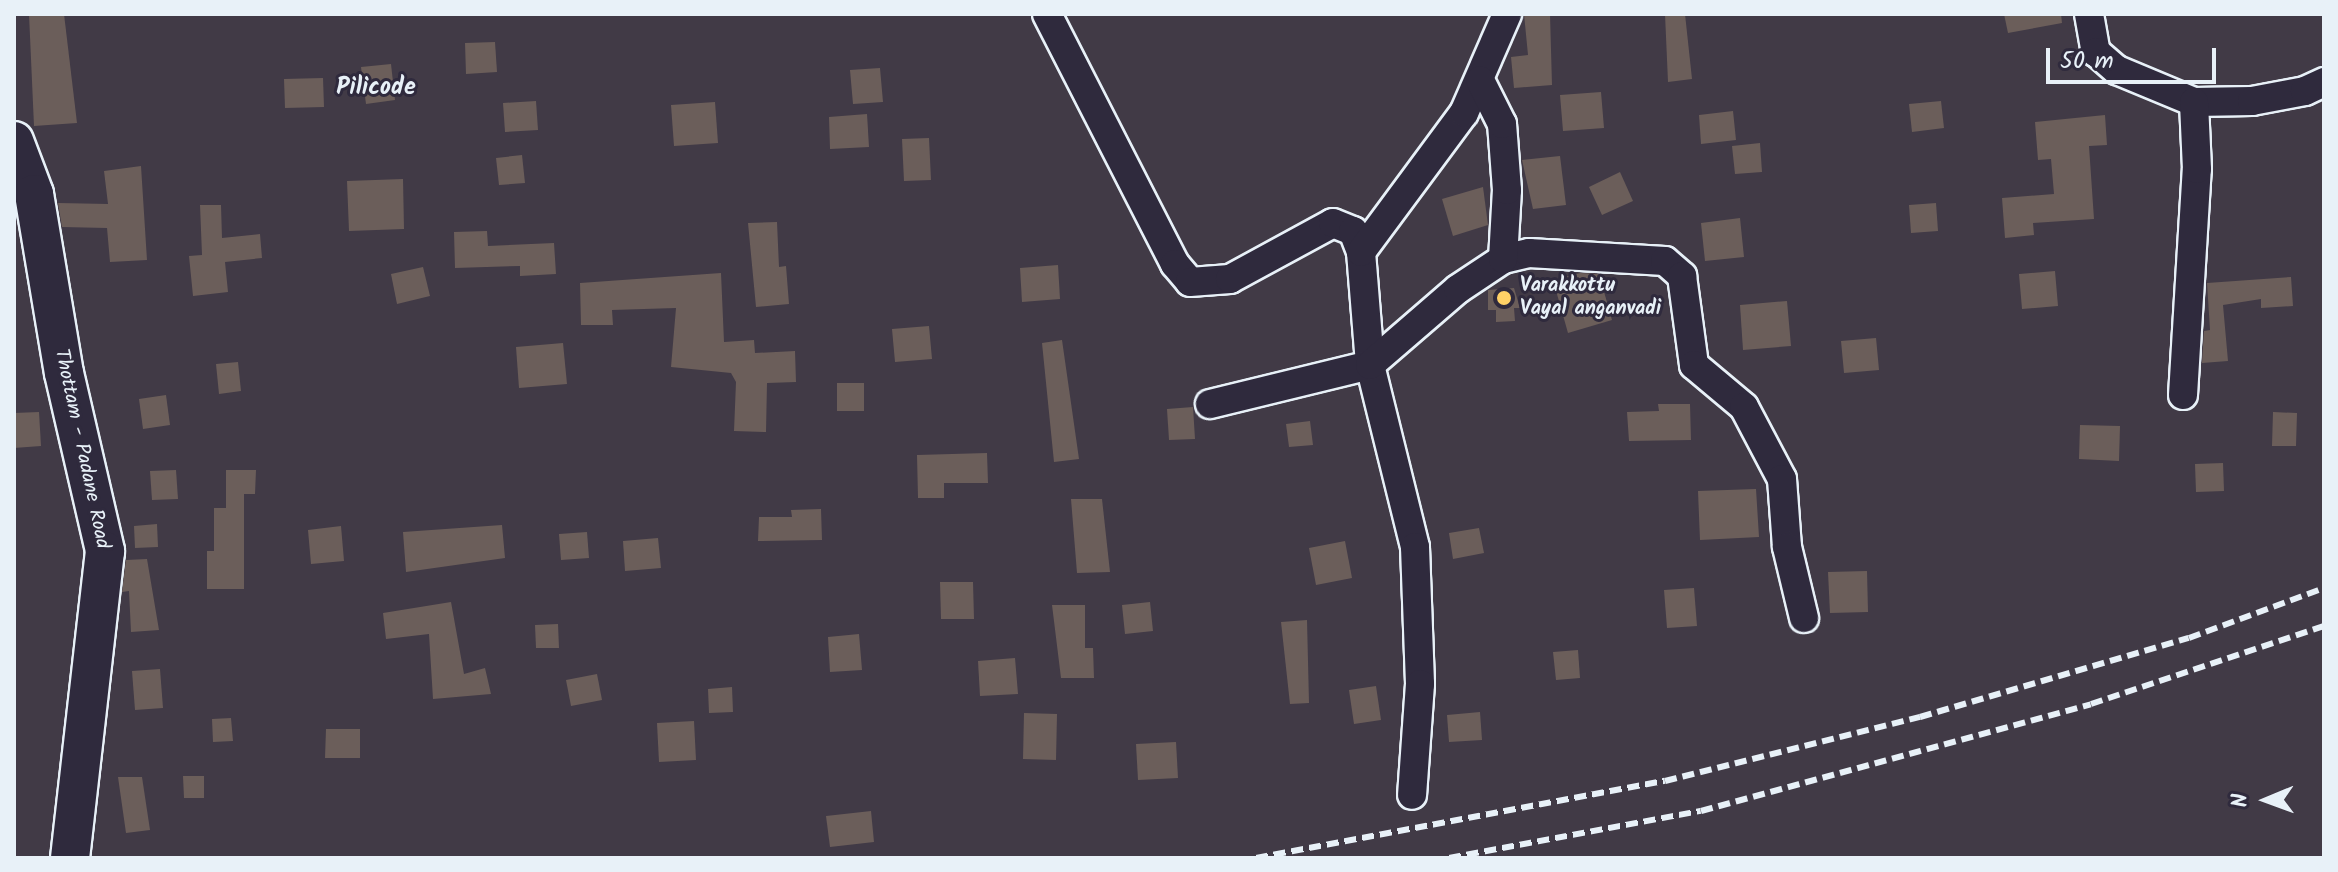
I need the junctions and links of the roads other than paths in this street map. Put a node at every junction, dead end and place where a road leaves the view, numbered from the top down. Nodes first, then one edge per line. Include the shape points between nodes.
1 (1047, 14) edge
2 (1507, 14) edge
3 (2089, 14) edge
4 (1480, 80) junction
5 (2324, 82) edge
6 (2194, 102) junction
7 (14, 141) edge
8 (1361, 252) junction
9 (1503, 259) junction
10 (1370, 365) junction
11 (2183, 395) dead end
12 (1210, 404) dead end
13 (1804, 618) dead end
14 (1412, 795) dead end
15 (70, 858) edge

1 - 8 street via 1175,264 1190,282 1230,279 1333,223 1353,231
2 - 4 street
3 - 6 street via 2096,52 2117,70
4 - 8 street via 1464,113
4 - 9 street via 1502,124 1507,190
5 - 6 street via 2252,101
6 - 11 street via 2197,169
7 - 15 street, Thottam - Padane Road via 34,194 64,373 105,551
8 - 10 street
9 - 10 street via 1458,289
9 - 13 street via 1529,253 1665,261 1682,276 1694,365 1744,407 1782,479 1787,547
10 - 12 street
10 - 14 street via 1415,547 1420,684

